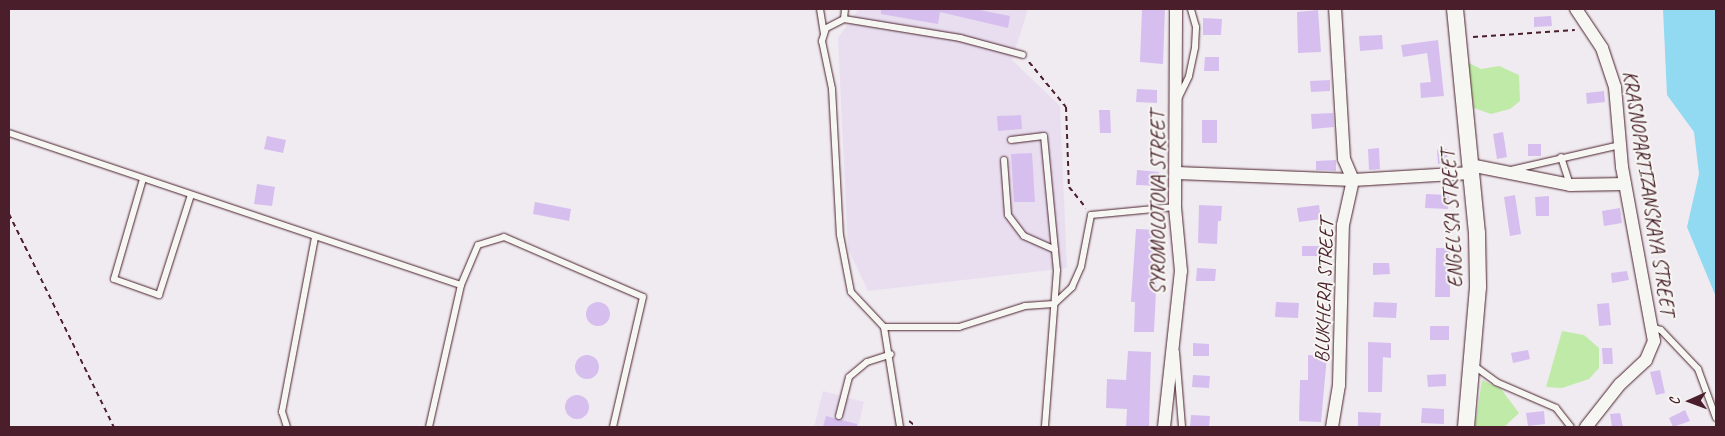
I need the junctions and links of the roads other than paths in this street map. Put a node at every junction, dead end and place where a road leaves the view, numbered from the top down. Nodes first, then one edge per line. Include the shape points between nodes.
1 (820, 9) edge
2 (845, 9) edge
3 (1176, 9) edge
4 (1191, 9) edge
5 (1335, 9) edge
6 (1456, 9) edge
7 (1576, 9) edge
8 (844, 19) junction
9 (824, 34) junction
10 (1023, 55) road end
11 (1177, 102) junction
12 (9, 133) edge
13 (1011, 140) dead end
14 (1620, 145) junction
15 (1560, 157) junction
16 (1004, 160) dead end
17 (1471, 169) junction
18 (1177, 173) junction
19 (1500, 173) junction
20 (143, 179) junction
21 (1353, 180) junction
22 (1625, 184) junction
23 (1570, 186) junction
24 (191, 195) junction
25 (1175, 207) junction
26 (315, 238) junction
27 (1055, 250) junction
28 (461, 285) junction
29 (1054, 304) junction
30 (884, 327) junction
31 (1652, 327) junction
32 (1172, 334) junction
33 (891, 354) junction
34 (1472, 364) junction
35 (839, 416) dead end
36 (1716, 418) edge
37 (287, 427) edge
38 (429, 427) edge
39 (613, 427) edge
40 (900, 427) edge
41 (1045, 427) edge
42 (1164, 427) edge
43 (1182, 427) edge
44 (1332, 427) edge
45 (1466, 427) edge
46 (1571, 427) edge
47 (1586, 427) edge

1 - 9 lane
2 - 8 lane
3 - 11 street, SYROMOLOTOVA STREET
4 - 11 lane via 1196,27 1195,47 1189,76
5 - 21 street via 1344,159
6 - 17 main road, ENGEL'SA STREET
7 - 14 street, KRASNOPARTIZANSKAYA STREET via 1608,62 1615,87
8 - 9 lane via 826,28
8 - 10 lane via 960,38
9 - 30 lane via 822,41 832,89 840,235 851,292
11 - 18 street, SYROMOLOTOVA STREET
12 - 20 lane
13 - 27 lane via 1044,136
14 - 15 lane
14 - 22 street, KRASNOPARTIZANSKAYA STREET
15 - 19 lane
15 - 23 lane
16 - 27 lane via 1008,215 1024,236
17 - 19 street
17 - 21 street
17 - 34 main road, ENGEL'SA STREET via 1478,234
18 - 21 street
18 - 25 street, SYROMOLOTOVA STREET
19 - 23 street
20 - 24 lane
20 - 24 lane via 114,279 159,295
21 - 44 street, BLUKHERA STREET via 1343,225 1339,385
22 - 23 street
22 - 31 street, KRASNOPARTIZANSKAYA STREET
24 - 26 lane
25 - 29 lane via 1091,215 1081,267 1072,287
25 - 32 street, SYROMOLOTOVA STREET via 1181,271
26 - 28 lane
26 - 37 lane via 282,412
27 - 29 lane
28 - 38 lane
28 - 39 lane via 478,245 504,237 642,297
29 - 30 lane via 1025,306 959,327
29 - 41 lane
30 - 33 lane
31 - 36 lane via 1661,330 1675,343 1698,370
31 - 47 street, KRASNOPARTIZANSKAYA STREET via 1654,341 1650,355 1620,384
32 - 42 street, SYROMOLOTOVA STREET
32 - 43 lane via 1178,362
33 - 35 lane via 867,362 849,377
33 - 40 lane
34 - 45 main road, ENGEL'SA STREET
34 - 46 lane via 1496,382 1556,408

